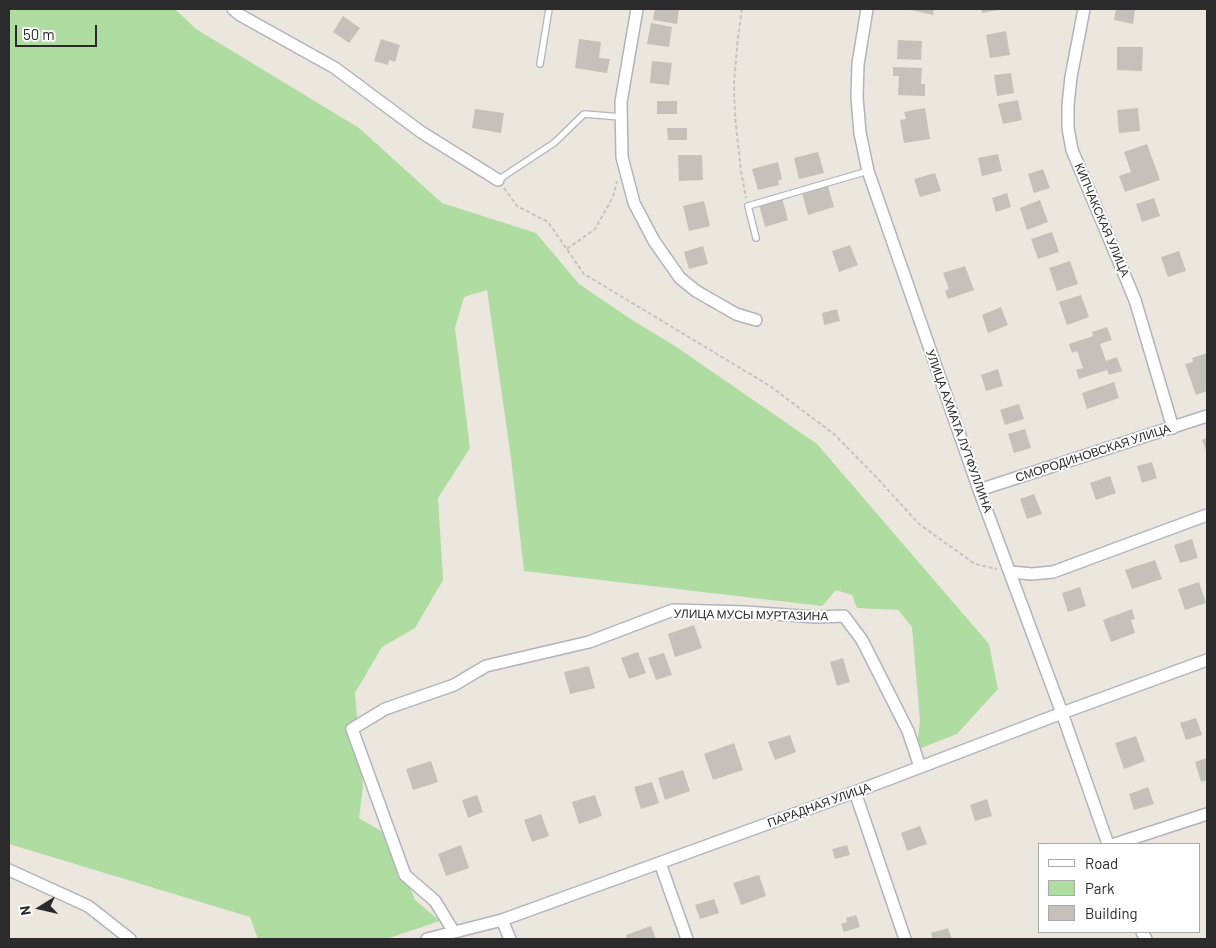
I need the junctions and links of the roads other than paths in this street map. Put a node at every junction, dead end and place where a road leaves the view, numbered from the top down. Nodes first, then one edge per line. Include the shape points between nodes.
1 (233, 9) edge
2 (549, 9) edge
3 (637, 9) edge
4 (867, 9) edge
5 (1084, 9) edge
6 (540, 64) dead end
7 (621, 117) junction
8 (868, 171) junction
9 (498, 180) joint
10 (756, 238) dead end
11 (756, 320) dead end
12 (1207, 416) edge
13 (1173, 428) junction
14 (979, 490) junction
15 (1207, 515) edge
16 (1010, 572) junction
17 (1207, 660) edge
18 (1062, 713) junction
19 (920, 767) junction
20 (855, 792) junction
21 (1207, 814) edge
22 (1108, 843) edge
23 (1118, 843) edge
24 (660, 863) junction
25 (9, 870) edge
26 (502, 920) junction
27 (454, 932) junction
28 (130, 939) edge
29 (427, 939) edge
30 (510, 939) edge
31 (687, 939) edge
32 (905, 939) edge

1 - 9 street via 335,68 421,132
2 - 6 lane
3 - 7 street via 620,102
4 - 8 street, УЛИЦА АХМАТА ЛУТФУЛЛИНА via 856,97
5 - 13 street, КИПЧАКСКАЯ УЛИЦА via 1069,96 1068,128 1072,150 1135,300
7 - 9 lane via 584,114 554,143
7 - 11 street via 622,157 627,181 654,241 680,278 696,291 736,314
8 - 10 lane via 748,206
8 - 14 street, УЛИЦА АХМАТА ЛУТФУЛЛИНА
12 - 13 street, СМОРОДИНОВСКАЯ УЛИЦА
13 - 14 street, СМОРОДИНОВСКАЯ УЛИЦА
14 - 16 street, УЛИЦА АХМАТА ЛУТФУЛЛИНА
15 - 16 street via 1053,572
16 - 18 street, УЛИЦА АХМАТА ЛУТФУЛЛИНА
17 - 18 street, ПАРАДНАЯ УЛИЦА
18 - 19 street, ПАРАДНАЯ УЛИЦА
18 - 22 street, УЛИЦА АХМАТА ЛУТФУЛЛИНА
19 - 20 street, ПАРАДНАЯ УЛИЦА
19 - 27 street, УЛИЦА МУСЫ МУРТАЗИНА via 908,732 867,648 844,616 673,610 589,642 486,666 454,684 385,709 352,729 405,875 435,901
20 - 24 street, ПАРАДНАЯ УЛИЦА
20 - 32 street
21 - 23 street
24 - 26 street, ПАРАДНАЯ УЛИЦА
24 - 31 street
25 - 28 street via 88,906
26 - 27 street, ПАРАДНАЯ УЛИЦА
26 - 30 street
27 - 29 street, ПАРАДНАЯ УЛИЦА

